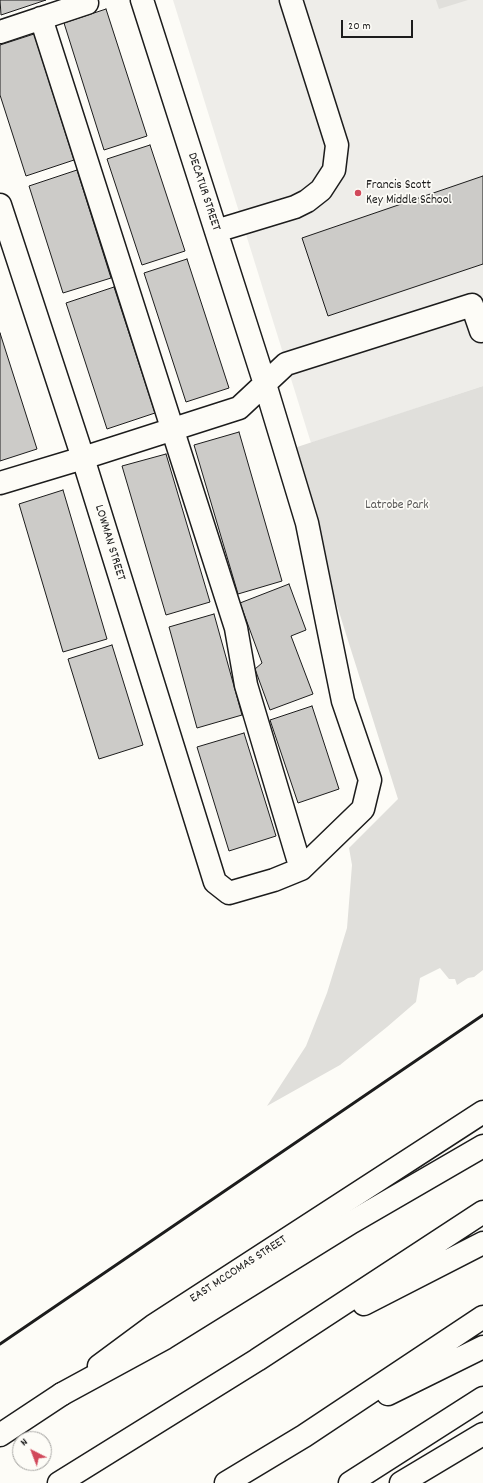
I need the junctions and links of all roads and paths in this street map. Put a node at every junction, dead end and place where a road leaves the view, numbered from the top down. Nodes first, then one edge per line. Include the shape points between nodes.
1 (142, 0) edge
2 (291, 0) edge
3 (87, 3) dead end
4 (41, 18) junction
5 (0, 32) edge
6 (0, 205) edge
7 (216, 231) junction
8 (481, 331) dead end
9 (265, 384) junction
10 (173, 430) junction
11 (83, 458) junction
12 (0, 483) edge
13 (301, 868) junction
14 (215, 882) joint
15 (483, 1112) edge
16 (483, 1146) edge
17 (483, 1212) edge
18 (483, 1243) edge
19 (483, 1317) edge
20 (483, 1347) edge
21 (257, 1360) junction
22 (62, 1394) junction
23 (483, 1398) edge
24 (483, 1434) edge
25 (0, 1435) edge
26 (304, 1436) junction
27 (59, 1483) edge
28 (226, 1483) edge
29 (350, 1483) edge
30 (401, 1483) edge

1 - 7 main road, DECATUR STREET
2 - 7 main road via 337,146 334,170 321,190 307,201
3 - 4 main road
4 - 5 main road
4 - 10 main road
6 - 11 main road, LOWMAN STREET
7 - 9 main road, DECATUR STREET
8 - 9 main road via 472,305 286,364
9 - 10 main road via 239,408
9 - 13 main road, DECATUR STREET via 307,524 344,701 370,780 363,809
10 - 11 main road
10 - 13 main road via 236,628 246,685
11 - 12 main road
11 - 14 main road, LOWMAN STREET
13 - 14 main road, DECATUR STREET via 274,880 229,893
15 - 22 main road, EAST MCCOMAS STREET via 153,1326
16 - 22 main road via 352,1222 165,1338
17 - 21 main road
18 - 21 main road
19 - 26 main road
20 - 26 main road
21 - 27 main road
22 - 25 main road, EAST MCCOMAS STREET
23 - 29 main road
24 - 30 main road
26 - 28 main road

